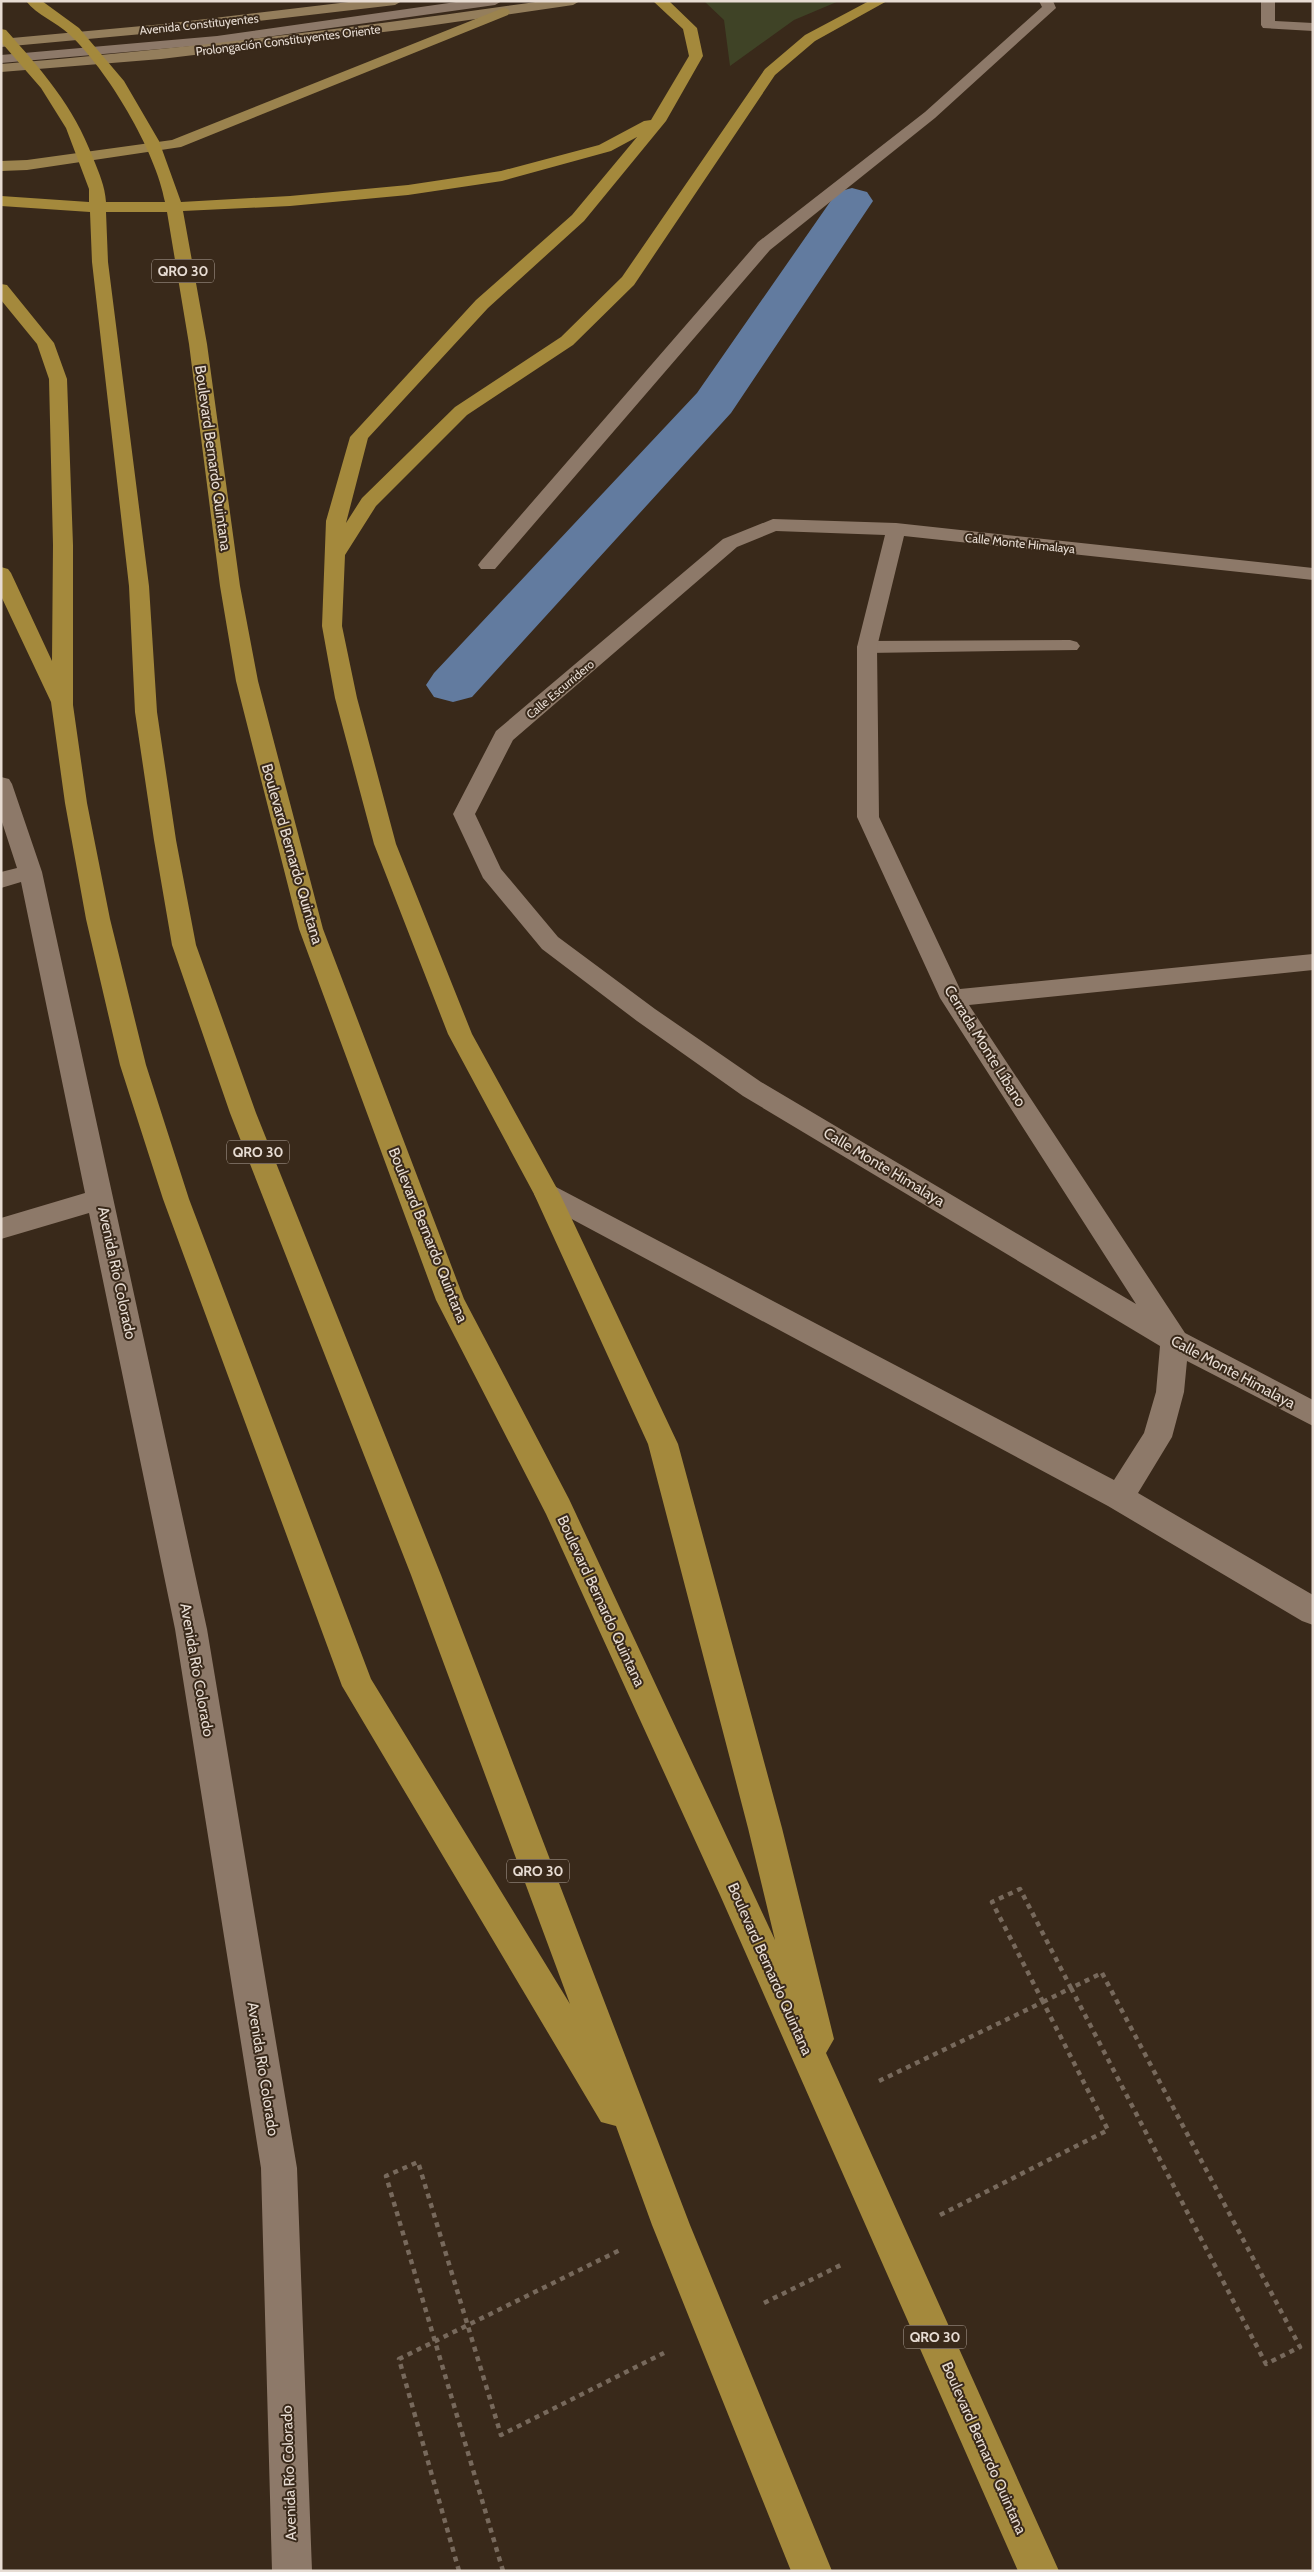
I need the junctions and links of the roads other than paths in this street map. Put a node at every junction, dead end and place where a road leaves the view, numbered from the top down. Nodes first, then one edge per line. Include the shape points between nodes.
1 (33, 1) edge
2 (395, 1) edge
3 (435, 1) edge
4 (573, 1) edge
5 (660, 1) edge
6 (880, 1) edge
7 (1046, 1) edge
8 (1268, 1) edge
9 (499, 6) edge
10 (1313, 27) edge
11 (1, 33) edge
12 (1, 43) edge
13 (1, 47) edge
14 (1, 59) edge
15 (1, 68) edge
16 (662, 118) junction
17 (1, 166) edge
18 (1, 201) edge
19 (1, 289) edge
20 (896, 529) junction
21 (730, 544) joint
22 (335, 554) junction
23 (488, 565) dead end
24 (1, 573) edge
25 (1313, 574) edge
26 (1070, 646) dead end
27 (866, 647) junction
28 (62, 705) junction
29 (1, 784) edge
30 (491, 872) joint
31 (16, 876) edge
32 (1313, 962) edge
33 (952, 998) junction
34 (547, 1194) junction
35 (101, 1199) junction
36 (1, 1229) edge
37 (1175, 1341) junction
38 (1313, 1414) edge
39 (1119, 1497) junction
40 (1313, 1611) edge
41 (831, 2104) junction
42 (649, 2167) junction
43 (292, 2571) edge
44 (812, 2571) edge
45 (1039, 2571) edge

1 - 41 highway, Boulevard Bernardo Quintana / QRO 30 via 74,31 120,84 151,141 172,196 198,344 230,586 247,681 311,929 450,1300 558,1508
2 - 12 street, Avenida Constituyentes
3 - 13 street via 188,32
4 - 9 street, Prolongación Constituyentes Oriente
5 - 16 highway via 690,28 696,56
6 - 22 highway via 810,38 770,72 628,281 567,341 461,412 369,502
7 - 23 street via 1049,8 930,115 764,246
8 - 10 street via 1268,25
9 - 14 street via 217,40
9 - 15 street, Prolongación Constituyentes Oriente via 161,55
9 - 17 main road via 175,144
11 - 42 highway, QRO 30 via 47,86 74,128 97,189 100,262 139,586 146,712 184,945 243,1113 426,1575
16 - 18 highway via 605,148 502,176 408,190 290,201 171,207 79,207
16 - 22 highway via 578,218 482,304 359,438 336,521
19 - 28 highway via 45,344 58,379 63,545
20 - 21 street, Calle Monte Himalaya via 773,525
20 - 25 street, Calle Monte Himalaya
20 - 27 street, Cerrada Monte Líbano
21 - 30 street, Calle Escurridero via 504,736 464,814
22 - 34 highway via 332,626 346,698 385,844 460,1034
24 - 28 highway
26 - 27 street
27 - 33 street, Cerrada Monte Líbano via 868,817
28 - 42 highway via 98,919 133,1066 176,1199 358,1686
29 - 31 street, Avenida Río Colorado
30 - 37 street, Calle Monte Himalaya via 550,943 752,1089
31 - 35 street, Avenida Río Colorado
32 - 33 street
33 - 37 street, Cerrada Monte Líbano
34 - 39 street
34 - 41 highway via 663,1444 765,1828
35 - 36 street
35 - 43 street, Avenida Río Colorado via 191,1630 279,2168
37 - 38 street, Calle Monte Himalaya
37 - 39 street via 1170,1392 1156,1438
39 - 40 street
41 - 45 highway, Boulevard Bernardo Quintana / QRO 30
42 - 44 highway, QRO 30

